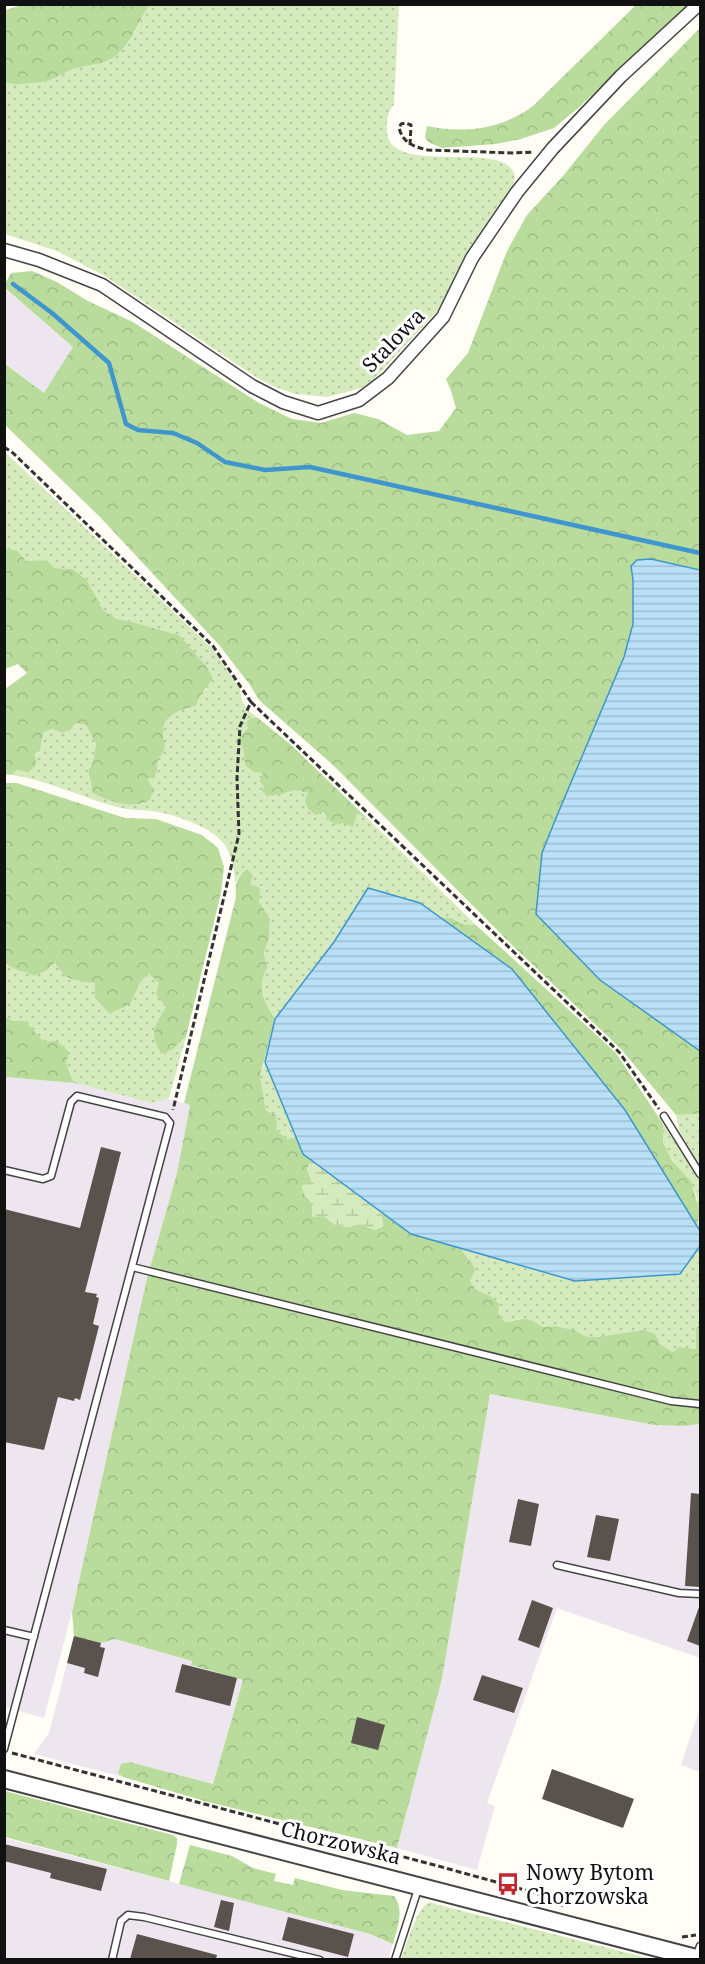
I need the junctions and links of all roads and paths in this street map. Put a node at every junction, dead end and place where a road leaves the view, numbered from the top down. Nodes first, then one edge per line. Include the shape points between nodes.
1 (699, 4) edge
2 (410, 145) junction
3 (553, 148) junction
4 (7, 255) edge
5 (4, 447) edge
6 (252, 702) junction
7 (664, 1116) joint
8 (170, 1123) junction
9 (4, 1170) edge
10 (700, 1174) edge
11 (132, 1267) junction
12 (700, 1404) edge
13 (557, 1565) dead end
14 (700, 1594) edge
15 (4, 1630) edge
16 (34, 1637) junction
17 (4, 1750) edge
18 (4, 1779) edge
19 (495, 1882) dead end
20 (419, 1885) junction
21 (699, 1954) edge
22 (307, 1958) edge
23 (112, 1959) edge
24 (320, 1959) edge
25 (395, 1959) edge

1 - 3 street, Stalowa via 621,76
2 - 2 path via 401,134 401,123 411,125
2 - 3 path via 428,150 513,153
3 - 4 street, Stalowa via 472,258 443,317 388,378 359,400 318,413 283,402 252,386 102,285 39,260
5 - 6 path via 213,646
6 - 7 path via 619,1052
6 - 8 path via 240,726 239,834
7 - 10 lane
8 - 9 lane via 165,1117 77,1096 71,1102 51,1176 43,1179
8 - 11 lane
11 - 12 lane via 671,1401
11 - 16 lane
13 - 14 lane via 679,1593
15 - 16 lane
16 - 17 lane
17 - 19 path
18 - 20 street, Chorzowska
20 - 21 street, Chorzowska via 665,1950
20 - 25 lane
22 - 23 lane via 128,1915 122,1921
22 - 24 lane

